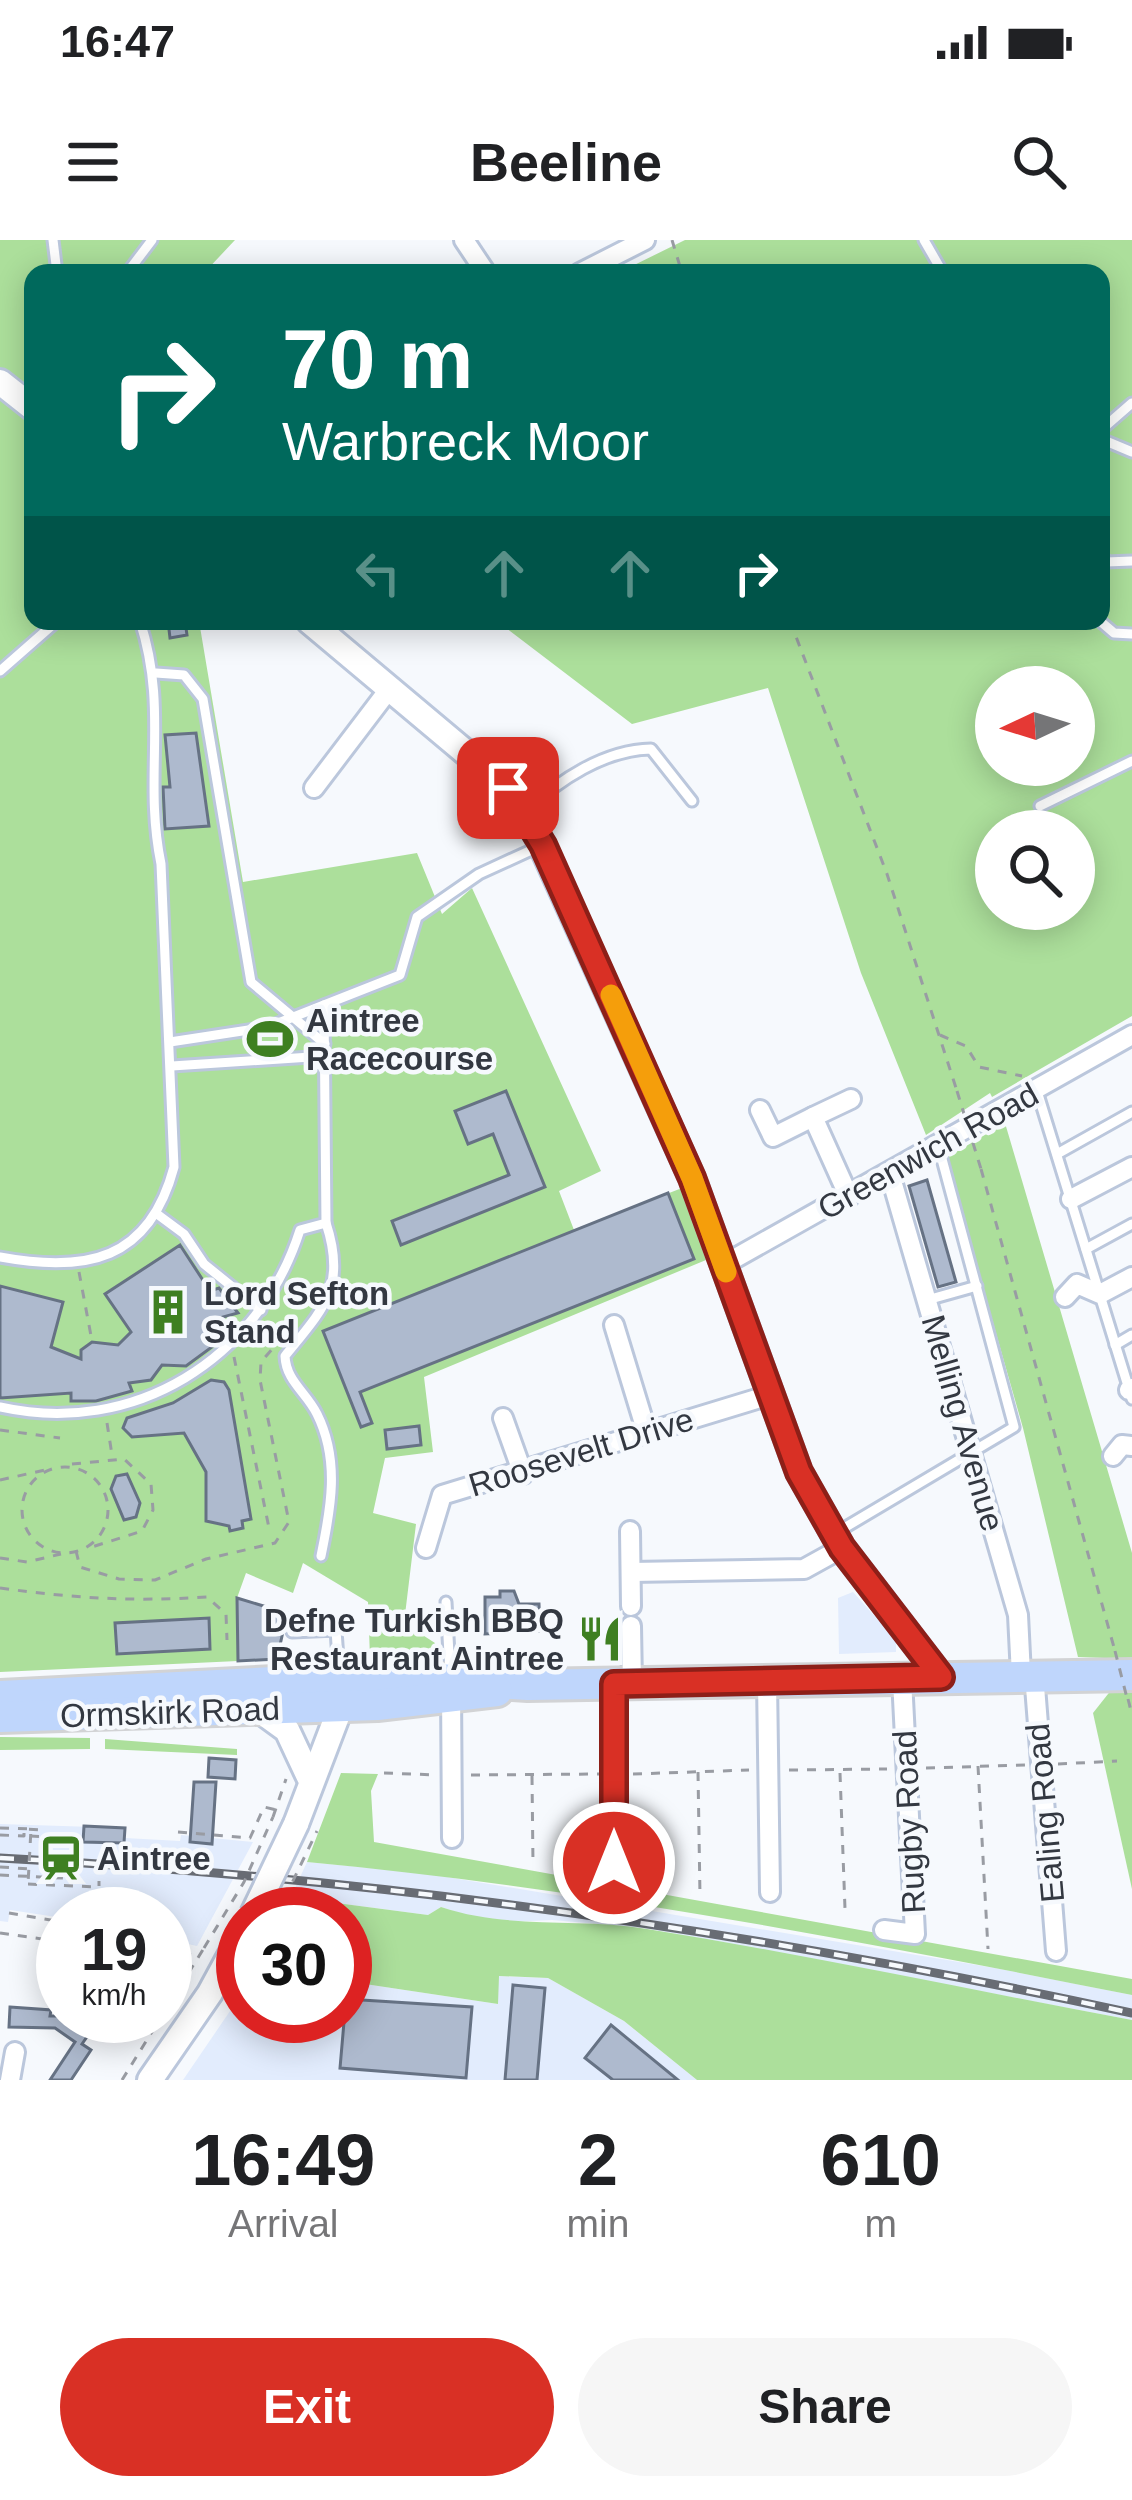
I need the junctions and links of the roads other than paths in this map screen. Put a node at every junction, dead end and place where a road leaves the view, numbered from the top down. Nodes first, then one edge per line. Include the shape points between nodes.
1 (152, 240) edge
2 (645, 240) edge
3 (134, 264) edge
4 (598, 264) edge
5 (0, 382) edge
6 (24, 401) edge
7 (1132, 403) edge
8 (1110, 426) edge
9 (47, 630) edge
10 (143, 630) edge
11 (320, 630) edge
12 (0, 671) edge
13 (155, 673) junction
14 (390, 688) junction
15 (1132, 760) edge
16 (314, 788) dead end
17 (692, 801) dead end
18 (1040, 806) dead end
19 (526, 811) junction
20 (543, 845) junction
21 (325, 1005) junction
22 (293, 1017) junction
23 (1132, 1035) edge
24 (170, 1042) junction
25 (326, 1044) junction
26 (326, 1057) junction
27 (172, 1066) junction
28 (1034, 1092) junction
29 (851, 1099) dead end
30 (760, 1111) dead end
31 (1132, 1112) edge
32 (813, 1117) junction
33 (939, 1148) junction
34 (1057, 1154) junction
35 (1132, 1167) edge
36 (890, 1174) junction
37 (849, 1197) junction
38 (1071, 1199) junction
39 (157, 1214) junction
40 (326, 1223) junction
41 (1132, 1224) edge
42 (1086, 1250) junction
43 (0, 1257) edge
44 (723, 1265) junction
45 (1132, 1277) edge
46 (1070, 1284) dead end
47 (977, 1286) junction
48 (1100, 1294) junction
49 (927, 1300) junction
50 (261, 1310) junction
51 (614, 1325) dead end
52 (1132, 1335) edge
53 (1115, 1345) junction
54 (1131, 1392) edge
55 (772, 1394) junction
56 (0, 1407) edge
57 (503, 1418) dead end
58 (646, 1430) junction
59 (971, 1451) junction
60 (523, 1474) junction
61 (630, 1531) dead end
62 (838, 1541) junction
63 (426, 1548) dead end
64 (321, 1556) dead end
65 (631, 1572) junction
66 (446, 1602) dead end
67 (292, 1632) dead end
68 (1027, 1675) junction
69 (1125, 1675) edge
70 (941, 1677) junction
71 (902, 1679) junction
72 (767, 1681) junction
73 (623, 1683) junction
74 (451, 1688) junction
75 (340, 1693) junction
76 (0, 1696) edge
77 (258, 1709) junction
78 (0, 1717) edge
79 (309, 1777) junction
80 (452, 1838) dead end
81 (614, 1863) dead end
82 (264, 1887) edge
83 (770, 1892) dead end
84 (884, 1930) dead end
85 (1056, 1951) dead end
86 (216, 1968) edge
87 (15, 2052) dead end
88 (10, 2080) edge
89 (150, 2080) edge

1 - 3 lane
2 - 4 street
5 - 6 street
7 - 8 lane
9 - 12 lane
10 - 13 lane
11 - 14 street
13 - 22 lane via 184,675 203,699 251,982
13 - 24 lane via 152,823
14 - 16 street
14 - 19 street
15 - 18 lane
17 - 19 lane via 651,749 626,749 554,785
19 - 20 street
20 - 21 lane via 479,874 421,914 400,975
20 - 44 street
21 - 22 lane
21 - 25 lane
22 - 24 lane via 236,1035
22 - 25 lane
23 - 28 street, Greenwich Road
24 - 27 lane
25 - 26 lane
26 - 27 lane
26 - 40 lane
27 - 39 lane via 174,1166
28 - 33 street, Greenwich Road
28 - 34 lane
29 - 32 street
30 - 32 street via 773,1137
31 - 34 lane
32 - 37 street
33 - 36 street, Greenwich Road
33 - 47 lane
34 - 38 lane
35 - 38 street
36 - 37 street, Greenwich Road
36 - 49 street, Melling Avenue
37 - 44 street, Greenwich Road
38 - 42 lane
39 - 43 lane via 123,1245 78,1265
39 - 50 lane
40 - 50 lane via 300,1230
40 - 64 lane via 337,1264 328,1302 285,1356 328,1447 332,1505
41 - 42 lane
42 - 48 lane
44 - 55 street
45 - 48 street
46 - 48 street
47 - 49 lane
47 - 59 lane via 1016,1420
48 - 53 lane
49 - 59 street, Melling Avenue
50 - 56 lane via 195,1373 157,1394 104,1411
51 - 58 street
52 - 53 lane
53 - 54 lane
55 - 58 street, Roosevelt Drive
55 - 62 street via 799,1472
57 - 60 street
58 - 60 street, Roosevelt Drive
59 - 62 lane
59 - 68 street, Melling Avenue
60 - 63 street, Roosevelt Drive via 442,1495
61 - 65 street
62 - 65 street via 804,1568
62 - 70 street
65 - 73 street
66 - 74 lane
67 - 75 lane via 336,1630
68 - 69 highway
68 - 70 highway
68 - 85 street, Ealing Road
70 - 71 highway
71 - 72 highway
71 - 84 street, Rugby Road via 915,1934
72 - 73 highway
72 - 83 street
73 - 74 highway
73 - 81 street
74 - 75 highway
74 - 80 street
75 - 76 highway, Ormskirk Road
75 - 77 highway, Ormskirk Road
75 - 79 street
77 - 78 highway, Ormskirk Road
77 - 79 street via 301,1750
79 - 82 street, bridge
86 - 89 street
87 - 88 street

